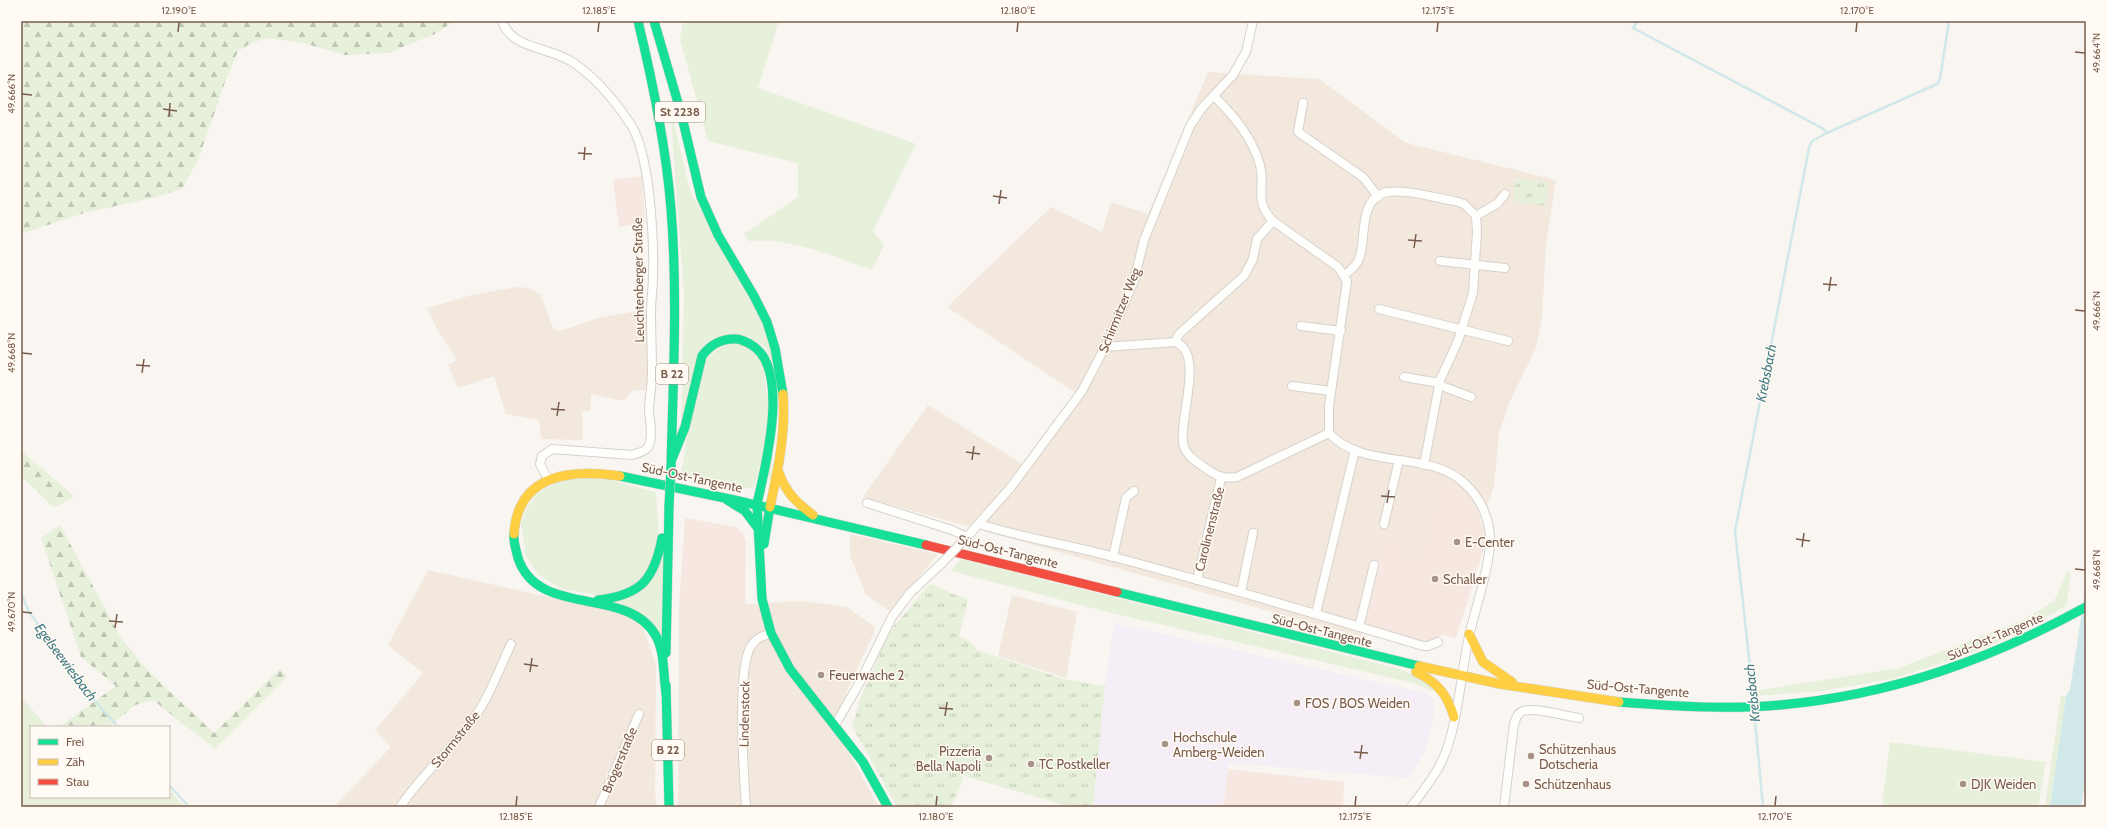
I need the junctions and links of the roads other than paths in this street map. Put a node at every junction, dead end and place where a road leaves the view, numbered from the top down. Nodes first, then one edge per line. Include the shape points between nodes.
1 (502, 21) edge
2 (638, 21) edge
3 (654, 21) edge
4 (1253, 21) edge
5 (1214, 96) junction
6 (1303, 103) dead end
7 (1505, 194) dead end
8 (1378, 197) junction
9 (1476, 216) junction
10 (1273, 220) junction
11 (1440, 261) dead end
12 (1475, 266) junction
13 (1505, 268) dead end
14 (1344, 275) junction
15 (1379, 309) dead end
16 (1301, 326) dead end
17 (1462, 329) junction
18 (1341, 331) junction
19 (1508, 340) dead end
20 (1175, 342) junction
21 (1105, 347) junction
22 (1404, 377) dead end
23 (1439, 384) junction
24 (1292, 386) dead end
25 (1331, 391) junction
26 (1471, 397) dead end
27 (1328, 434) junction
28 (1355, 450) junction
29 (1399, 460) junction
30 (671, 464) junction
31 (1424, 465) junction
32 (779, 473) junction
33 (1221, 478) junction
34 (548, 480) junction
35 (1134, 491) dead end
36 (719, 496) junction
37 (867, 503) dead end
38 (757, 504) junction
39 (770, 507) junction
40 (669, 518) junction
41 (820, 519) junction
42 (979, 524) junction
43 (1384, 524) dead end
44 (758, 529) junction
45 (1253, 533) dead end
46 (967, 537) junction
47 (1113, 557) junction
48 (1374, 565) dead end
49 (760, 573) junction
50 (1196, 580) junction
51 (1241, 592) junction
52 (582, 601) junction
53 (2086, 607) edge
54 (1316, 613) junction
55 (1359, 627) junction
56 (771, 633) junction
57 (1469, 634) junction
58 (1438, 642) dead end
59 (511, 644) dead end
60 (1398, 663) junction
61 (1462, 676) junction
62 (1521, 687) junction
63 (666, 693) junction
64 (639, 714) dead end
65 (1454, 716) junction
66 (1579, 718) dead end
67 (835, 725) junction
68 (402, 806) edge
69 (599, 807) edge
70 (669, 807) edge
71 (746, 807) edge
72 (888, 807) edge
73 (1411, 807) edge
74 (1504, 807) edge

1 - 34 street, Leuchtenberger Straße via 505,29 520,43 562,56 604,90 632,126 645,164 648,191 653,276 650,442 647,448 632,455 552,449 542,456 540,464
2 - 30 main road, B 22 via 652,76 671,209 674,287
3 - 32 main road, St 2238 via 701,197 710,219 754,296 776,347 785,400 785,429
4 - 5 street, Schirmitzer Weg via 1250,41 1240,64
5 - 10 street via 1237,120 1251,142 1260,165 1262,207
5 - 21 street, Schirmitzer Weg via 1190,126 1181,146 1144,240 1134,281
6 - 8 street via 1298,132 1364,178
7 - 9 street via 1498,202
8 - 9 street via 1386,192 1394,192 1455,201 1464,204
8 - 14 street via 1369,206 1359,259
9 - 12 street
10 - 14 street via 1338,267
10 - 20 street via 1257,239 1253,259 1244,276 1180,334
11 - 12 street
12 - 13 street
12 - 17 street via 1473,293
14 - 18 street via 1347,290
15 - 17 street
16 - 18 street
17 - 19 street
17 - 23 street
18 - 25 street
20 - 21 street
20 - 33 street via 1182,344 1186,350 1190,365 1183,442 1191,457
21 - 42 street, Schirmitzer Weg via 1068,412 1011,487
22 - 23 street
23 - 26 street
23 - 31 street
24 - 25 street
25 - 27 street
27 - 28 street via 1346,448
27 - 33 street via 1238,477
28 - 29 street
28 - 54 street
29 - 31 street
29 - 43 street
30 - 38 main road via 681,442 704,353 711,346 732,338 750,343 766,363 773,399 772,431
30 - 40 main road, B 22, bridge
31 - 57 street via 1452,474 1470,488 1477,497 1487,522 1489,552
32 - 39 main road
32 - 41 main road via 783,488 789,496
33 - 50 street, Carolinenstraße
34 - 36 main road, Süd-Ost-Tangente via 567,474 589,472
34 - 52 main road, B 22 via 532,491 522,505 515,523 516,554 535,583 551,593
35 - 47 street via 1126,498
36 - 38 main road, Süd-Ost-Tangente
36 - 44 main road via 744,509
37 - 46 street
38 - 39 main road, Süd-Ost-Tangente
38 - 44 main road
39 - 41 main road, Süd-Ost-Tangente
39 - 49 main road
40 - 52 main road, B 22 via 656,566 636,591 622,597
40 - 63 main road, B 22
41 - 60 main road, Süd-Ost-Tangente
42 - 46 street, Schirmitzer Weg
42 - 47 street
44 - 49 main road
45 - 51 street
46 - 67 street, Schirmitzer Weg, bridge via 910,593 892,617 860,682
47 - 50 street
48 - 55 street
49 - 56 main road via 762,599
50 - 51 street
51 - 54 street
52 - 63 main road, B 22 via 624,610 649,627 658,639
53 - 62 main road, Süd-Ost-Tangente via 1995,653 1924,678 1846,697 1774,706 1728,708 1630,703
54 - 55 street
55 - 58 street via 1423,646
56 - 67 main road via 790,669
56 - 71 street, Lindenstock via 756,640 747,654 742,696
57 - 61 street
57 - 62 main road via 1483,662
59 - 68 street, Stormstraße via 477,714 411,790
60 - 61 main road, Süd-Ost-Tangente
60 - 65 main road via 1433,680 1441,687 1450,701
61 - 62 main road, Süd-Ost-Tangente
61 - 65 street
63 - 70 main road, B 22
64 - 69 street, Brögerstraße
65 - 73 street via 1448,745 1440,764
66 - 74 street via 1530,711 1518,715 1514,724
67 - 72 main road via 863,762

